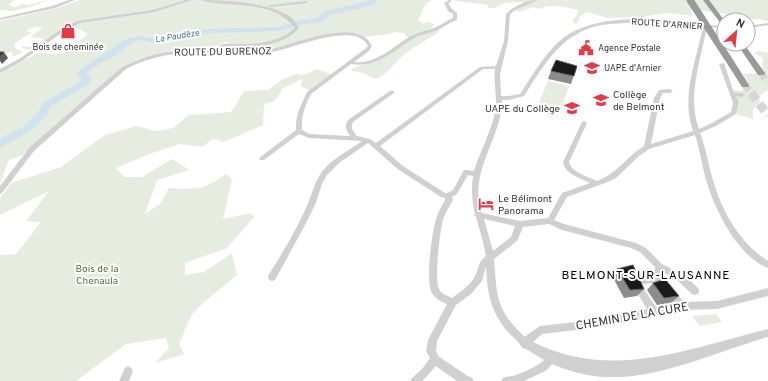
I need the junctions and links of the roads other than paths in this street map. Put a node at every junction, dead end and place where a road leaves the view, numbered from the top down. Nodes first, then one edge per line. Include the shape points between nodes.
1 (73, 0) edge
2 (190, 0) edge
3 (204, 0) edge
4 (536, 0) edge
5 (690, 0) edge
6 (706, 0) edge
7 (450, 1) edge
8 (306, 2) dead end
9 (268, 7) junction
10 (716, 13) edge
11 (0, 19) edge
12 (768, 24) edge
13 (702, 26) junction
14 (756, 26) edge
15 (716, 27) edge
16 (211, 51) junction
17 (746, 52) edge
18 (351, 63) junction
19 (722, 64) dead end
20 (498, 67) junction
21 (0, 71) edge
22 (761, 73) tunnel mouth
23 (746, 85) tunnel mouth
24 (670, 91) dead end
25 (392, 92) dead end
26 (732, 94) junction
27 (742, 95) dead end
28 (499, 98) junction
29 (584, 123) dead end
30 (299, 131) junction
31 (695, 132) junction
32 (355, 138) junction
33 (368, 140) junction
34 (376, 146) junction
35 (647, 147) junction
36 (262, 158) dead end
37 (477, 174) junction
38 (595, 183) junction
39 (1, 189) edge
40 (448, 196) junction
41 (478, 215) junction
42 (550, 221) junction
43 (520, 224) junction
44 (490, 257) junction
45 (659, 266) junction
46 (768, 266) edge
47 (272, 277) dead end
48 (659, 279) junction
49 (694, 291) dead end
50 (768, 292) edge
51 (453, 302) junction
52 (682, 306) junction
53 (654, 312) junction
54 (768, 334) edge
55 (525, 345) junction
56 (435, 359) junction
57 (547, 362) dead end
58 (128, 371) dead end
59 (124, 381) edge
60 (415, 381) edge
61 (466, 381) edge
62 (506, 381) edge

1 - 11 street
2 - 21 street via 154,11 79,22 68,26 32,53
3 - 9 street
4 - 20 street via 515,8 508,14 506,41
5 - 23 highway, bridge
6 - 10 highway
7 - 18 street via 446,3 455,13 455,19 438,29 421,33 370,62 361,65
8 - 9 street
9 - 16 street via 284,14 295,24 295,31 274,41 249,46 223,44
12 - 14 street
13 - 15 street, ROUTE D'ARNIER
13 - 28 street, ROUTE D'ARNIER via 632,21 609,22 584,29 562,41 522,95
13 - 31 street via 704,31 691,104
16 - 18 street, ROUTE DU BURENOZ via 266,52 326,36 350,34 367,40 370,46
16 - 39 street, ROUTE DU BURENOZ via 184,50 165,53 134,62 124,68 32,149
17 - 22 highway
18 - 30 street, ROUTE DU BURENOZ via 309,93 298,123
19 - 26 street
20 - 28 street
20 - 34 street via 482,68
24 - 35 street via 661,91 657,98
25 - 32 street via 350,121 349,130
26 - 27 street
26 - 31 street via 736,103 734,112
28 - 37 street via 496,123
29 - 38 street via 566,162 567,167 573,172
30 - 32 street via 309,136
30 - 36 street
31 - 35 street
31 - 46 street via 701,143 715,196 726,218 742,243
32 - 33 street
33 - 34 street
33 - 47 street via 329,169 322,178 310,209
34 - 40 street via 401,168
35 - 38 street via 640,150 627,165 609,179
37 - 40 street via 466,172 455,192
37 - 41 street via 474,195
38 - 42 street via 564,195
40 - 51 street via 449,200 437,226 433,282 436,292 441,297
41 - 43 street
41 - 44 street
42 - 43 street
42 - 45 street via 562,227 633,245 643,250
43 - 44 street via 514,239
44 - 51 street via 482,263 480,278
44 - 55 street via 490,279 495,303 510,330
45 - 48 street
45 - 49 street via 681,278
48 - 52 street
48 - 53 street via 640,281 637,286
50 - 52 street, CHEMIN DE LA CURE via 717,305
51 - 56 street via 433,340 431,351
52 - 53 street, CHEMIN DE LA CURE
53 - 55 street, CHEMIN DE LA CURE via 601,323 540,330 530,337
54 - 55 street via 648,369 619,372 579,368
56 - 60 street
56 - 61 street
57 - 62 street via 544,367 513,381
58 - 59 street

